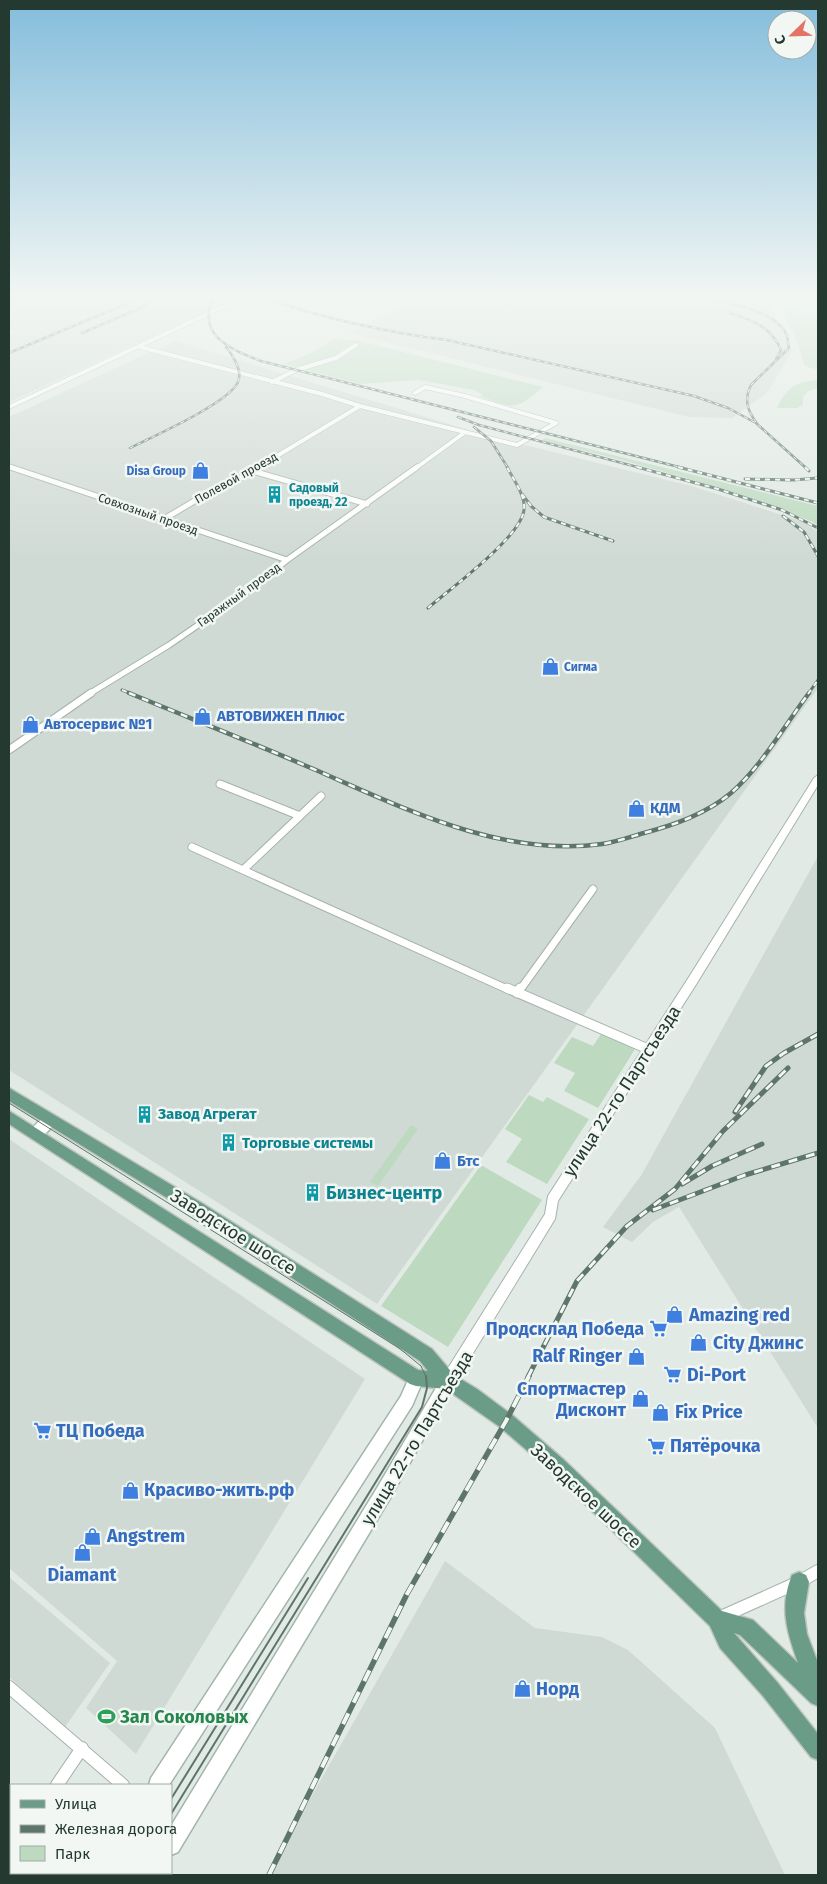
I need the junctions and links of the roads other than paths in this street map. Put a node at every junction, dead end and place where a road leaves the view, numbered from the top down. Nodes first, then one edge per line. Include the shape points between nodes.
1 (59, 384) edge
2 (280, 384) edge
3 (415, 393) dead end
4 (360, 406) junction
5 (9, 407) edge
6 (464, 434) junction
7 (9, 467) edge
8 (253, 470) junction
9 (367, 504) junction
10 (164, 519) junction
11 (287, 560) junction
12 (9, 750) edge
13 (818, 778) edge
14 (220, 784) dead end
15 (321, 796) dead end
16 (300, 816) junction
17 (192, 847) dead end
18 (243, 870) junction
19 (593, 889) dead end
20 (517, 994) junction
21 (648, 1049) junction
22 (9, 1094) edge
23 (9, 1117) edge
24 (50, 1120) junction
25 (36, 1134) junction
26 (416, 1378) junction
27 (448, 1381) junction
28 (818, 1571) edge
29 (799, 1582) junction
30 (717, 1619) junction
31 (9, 1687) edge
32 (818, 1689) edge
33 (818, 1696) edge
34 (82, 1748) junction
35 (818, 1750) edge
36 (58, 1784) edge
37 (122, 1784) edge
38 (159, 1784) edge
39 (173, 1838) edge

1 - 5 street
2 - 4 street
3 - 6 street via 426,387 556,423 517,445
4 - 6 street
4 - 8 street, Полевой проезд
6 - 9 street, Гаражный проезд
7 - 10 street, Совхозный проезд
8 - 9 street
8 - 10 street, Полевой проезд
9 - 11 street, Гаражный проезд
10 - 11 street, Совхозный проезд
11 - 12 street, Гаражный проезд via 237,599 87,695
13 - 21 street, улица 22-го Партсъезда
14 - 16 street
15 - 16 street
16 - 18 street
17 - 18 street
18 - 20 street
19 - 20 street
20 - 21 street
21 - 27 street, улица 22-го Партсъезда via 552,1200 551,1215
22 - 24 main road, Заводское шоссе
23 - 25 main road, Заводское шоссе
24 - 25 main road
24 - 27 main road, Заводское шоссе via 195,1207 426,1356
25 - 26 main road, Заводское шоссе
26 - 27 main road, Заводское шоссе
26 - 38 main road, улица 22-го Партсъезда via 407,1401
27 - 30 main road, Заводское шоссе via 506,1421 558,1466
27 - 39 main road, улица 22-го Партсъезда via 383,1494
28 - 29 street
29 - 30 street
29 - 32 main road via 794,1613 797,1634
30 - 33 main road, Заводское шоссе via 746,1627
30 - 35 main road, Заводское шоссе via 727,1641
31 - 34 street
34 - 36 street
34 - 37 street

